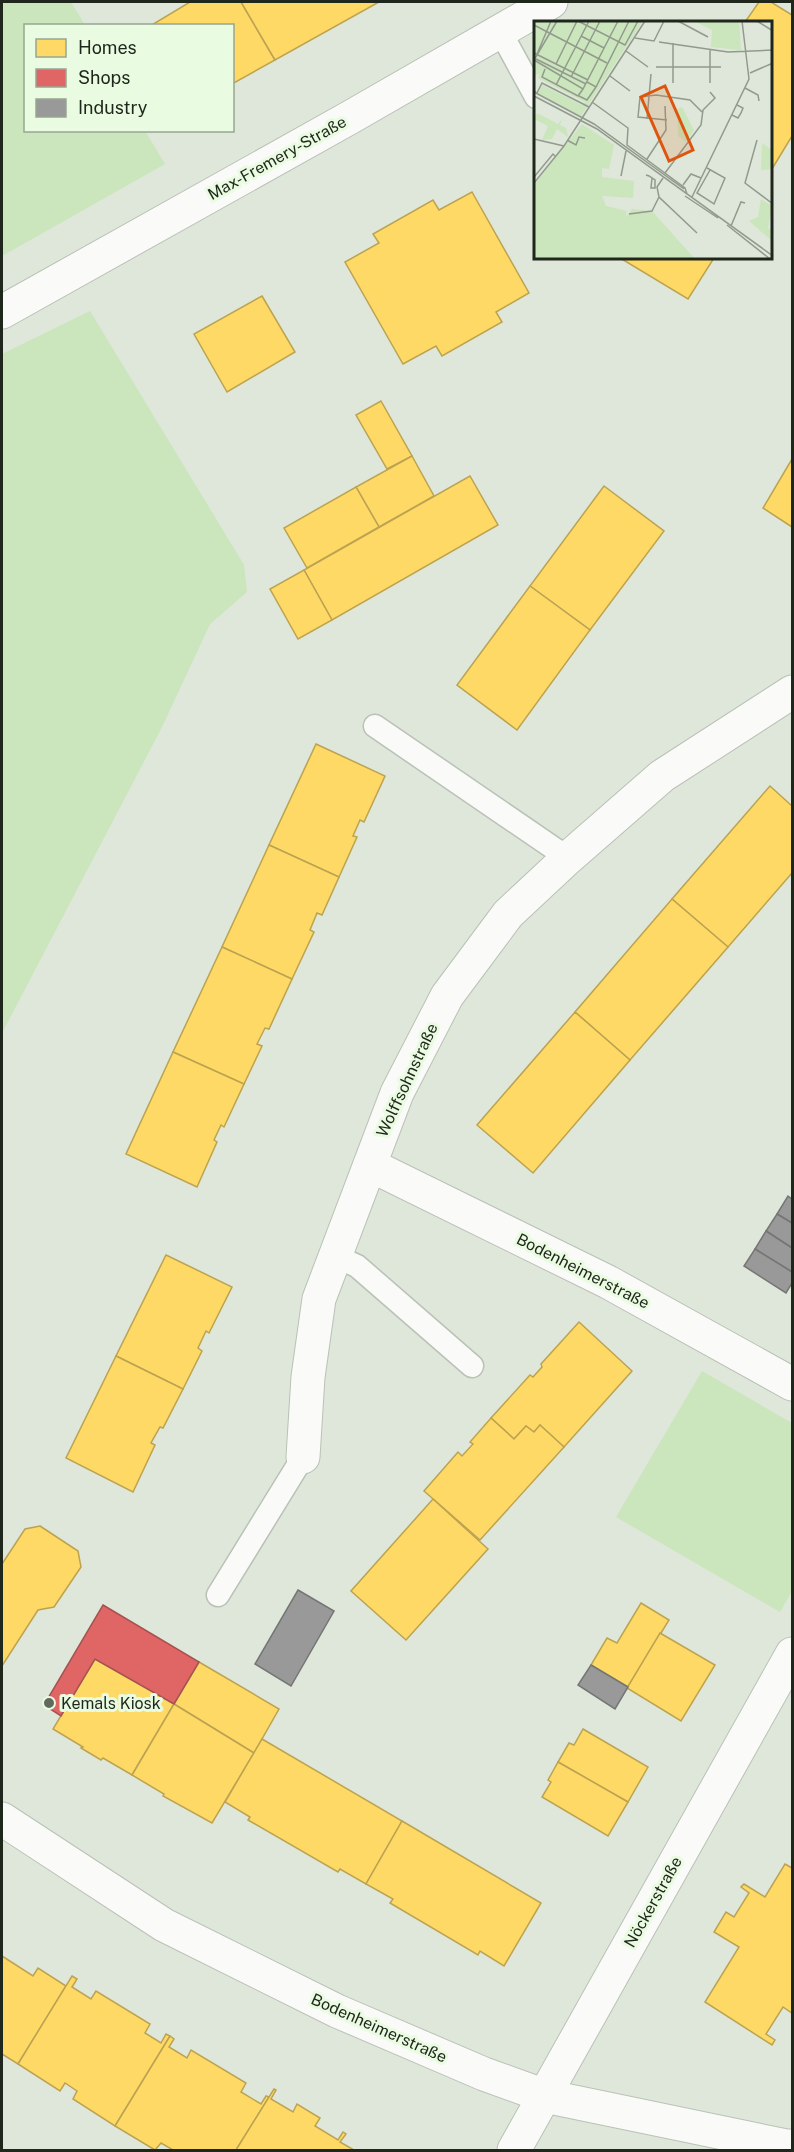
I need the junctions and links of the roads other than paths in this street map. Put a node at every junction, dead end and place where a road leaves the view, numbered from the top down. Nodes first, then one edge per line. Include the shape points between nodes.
1 (551, 2) edge
2 (500, 31) junction
3 (534, 93) edge
4 (2, 312) edge
5 (792, 692) edge
6 (375, 726) dead end
7 (567, 858) junction
8 (370, 1165) junction
9 (335, 1256) junction
10 (472, 1366) dead end
11 (792, 1384) edge
12 (303, 1458) joint
13 (218, 1595) dead end
14 (792, 1654) edge
15 (2, 1819) edge
16 (545, 2096) junction
17 (792, 2146) edge
18 (514, 2151) edge

1 - 2 street, Max-Fremery-Straße
2 - 3 lane
2 - 4 street, Max-Fremery-Straße
5 - 7 street, Wolffsohnstraße via 662,776
6 - 7 lane
7 - 8 street, Wolffsohnstraße via 508,914 447,996 397,1093
8 - 9 street, Wolffsohnstraße
8 - 11 street, Bodenheimerstraße via 608,1282
9 - 10 lane via 357,1266
9 - 12 street, Wolffsohnstraße via 319,1299 308,1377
12 - 13 lane, Wolffsohnstraße
14 - 16 street, Nöckerstraße
15 - 16 street, Bodenheimerstraße via 164,1925 337,2011
16 - 17 street, Bodenheimerstraße
16 - 18 street, Nöckerstraße

